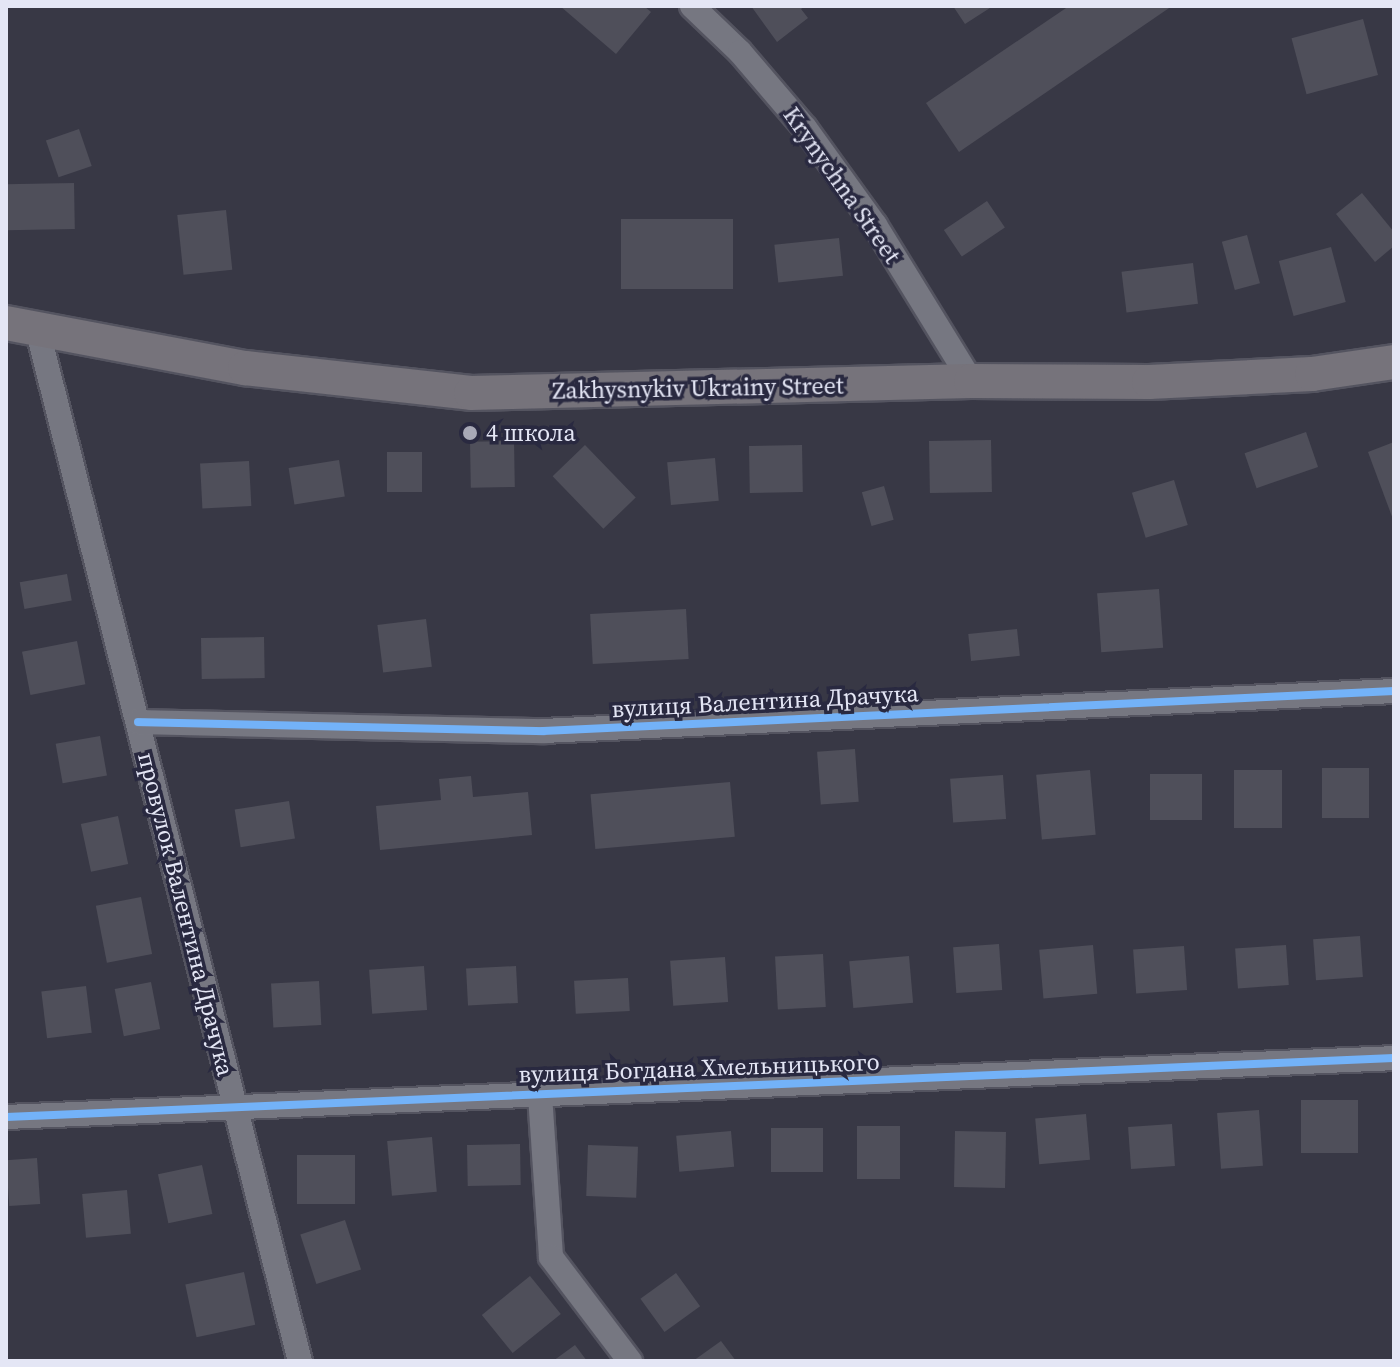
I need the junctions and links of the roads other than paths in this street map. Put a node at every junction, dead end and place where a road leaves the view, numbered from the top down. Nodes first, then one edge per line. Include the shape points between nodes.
1 (692, 6) edge
2 (22, 326) edge
3 (1394, 362) edge
4 (971, 381) junction
5 (1394, 691) edge
6 (138, 722) junction
7 (1394, 1058) edge
8 (540, 1095) junction
9 (234, 1106) junction
10 (6, 1117) edge
11 (300, 1361) edge
12 (630, 1361) edge

1 - 4 street, Krynychna Street via 805,128 875,225
2 - 4 main road, Zakhysnykiv Ukrainy Street via 245,368 471,393
2 - 6 street, провулок Валентина Драчука
3 - 4 main road, Zakhysnykiv Ukrainy Street via 1312,374 1149,382
5 - 6 street, вулиця Валентина Драчука via 543,731
6 - 9 street, провулок Валентина Драчука
7 - 8 street, вулиця Богдана Хмельницького
8 - 9 street, вулиця Богдана Хмельницького
8 - 12 street via 551,1257
9 - 10 street, вулиця Богдана Хмельницького
9 - 11 street, провулок Валентина Драчука

